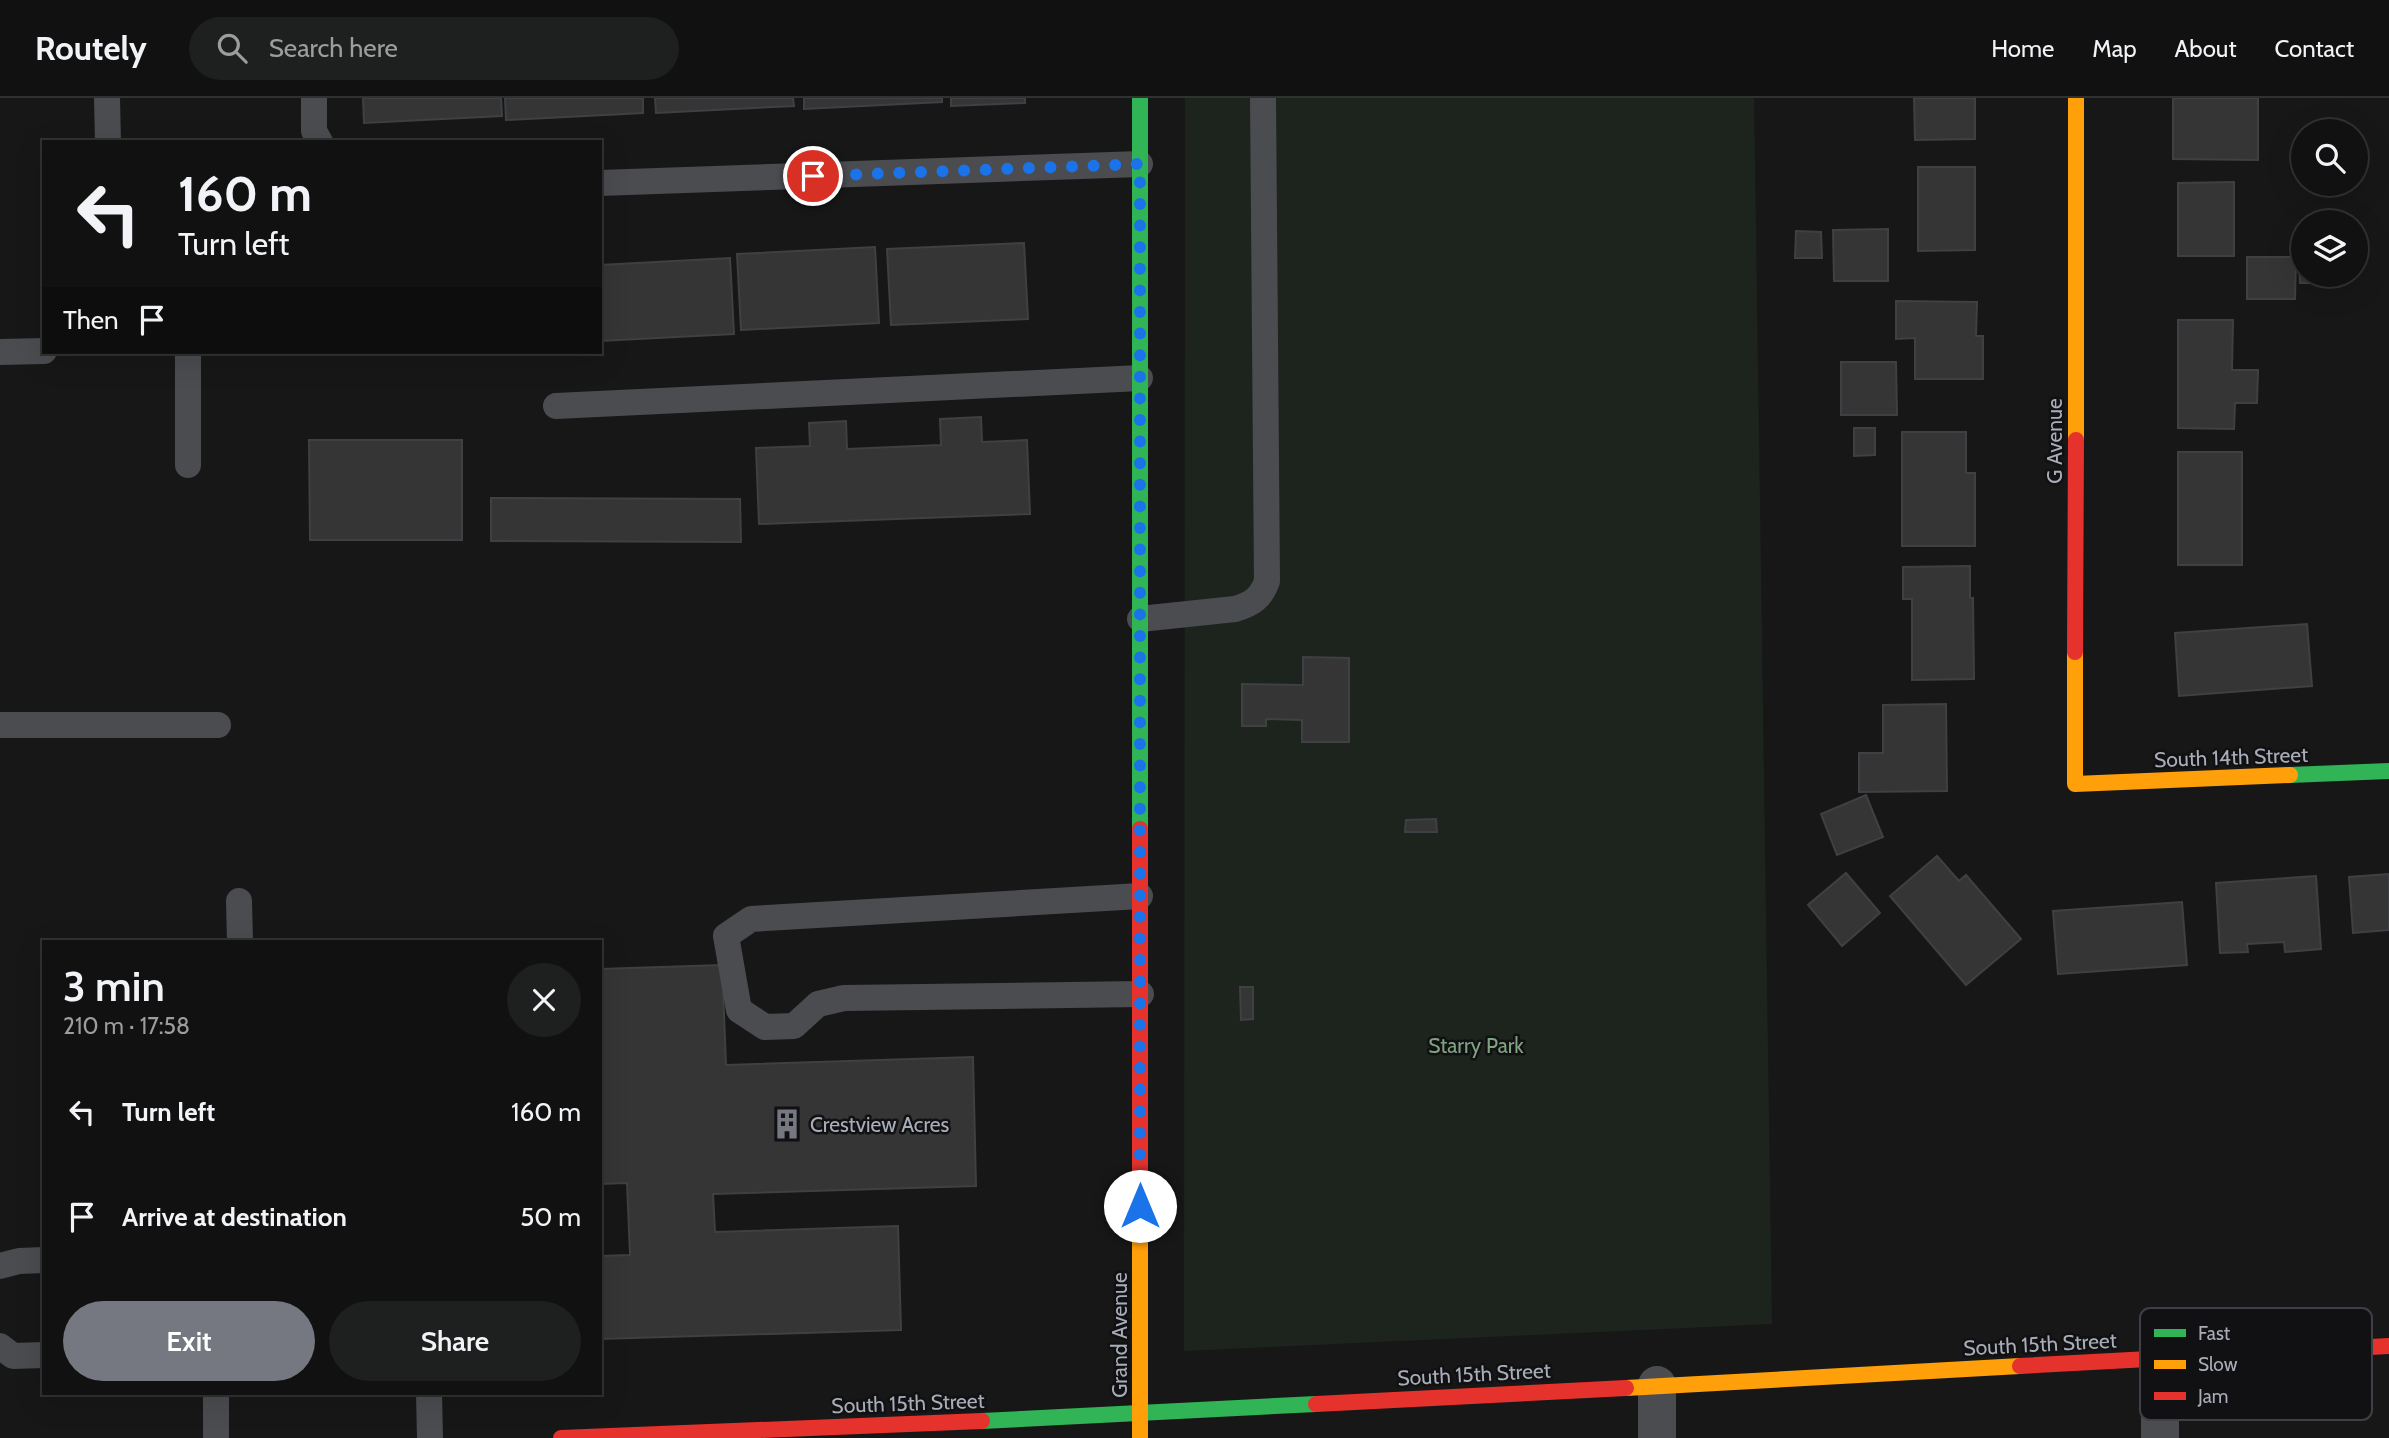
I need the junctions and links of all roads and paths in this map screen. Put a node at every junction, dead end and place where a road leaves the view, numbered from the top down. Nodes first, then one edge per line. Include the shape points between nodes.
1 (107, 98) edge
2 (314, 98) edge
3 (1140, 98) edge
4 (1263, 98) edge
5 (2076, 98) edge
6 (108, 140) edge
7 (319, 140) edge
8 (1140, 164) junction
9 (602, 183) edge
10 (42, 351) edge
11 (0, 352) edge
12 (188, 354) edge
13 (1140, 378) junction
14 (556, 406) dead end
15 (188, 466) dead end
16 (1140, 619) junction
17 (0, 725) edge
18 (218, 725) dead end
19 (2389, 771) edge
20 (2075, 784) joint
21 (1140, 896) junction
22 (239, 901) dead end
23 (240, 940) edge
24 (1141, 994) junction
25 (42, 1261) edge
26 (0, 1266) edge
27 (0, 1346) edge
28 (42, 1356) edge
29 (2140, 1360) edge
30 (1657, 1385) junction
31 (216, 1395) edge
32 (429, 1395) edge
33 (1140, 1414) junction
34 (2160, 1420) edge
35 (216, 1438) edge
36 (430, 1438) edge
37 (561, 1438) edge
38 (1140, 1438) edge
39 (1657, 1438) edge
40 (2160, 1438) edge

1 - 6 lane
2 - 7 lane via 314,131
3 - 8 street, Grand Avenue
4 - 16 lane via 1267,581 1250,605
5 - 20 street, G Avenue
8 - 9 lane
8 - 13 street, Grand Avenue
10 - 11 lane
12 - 15 lane
13 - 14 lane
13 - 16 street, Grand Avenue
16 - 21 street, Grand Avenue
17 - 18 lane
19 - 20 street, South 14th Street
21 - 24 street, Grand Avenue
21 - 24 lane via 751,919 726,936 739,1010 765,1027 794,1026 818,1004 844,998
22 - 23 lane
24 - 33 street, Grand Avenue
25 - 26 lane
27 - 28 lane via 13,1356
29 - 30 street, South 15th Street
30 - 33 street, South 15th Street
30 - 39 street
31 - 35 lane
32 - 36 lane
33 - 37 street, South 15th Street
33 - 38 street, Grand Avenue
34 - 40 street

